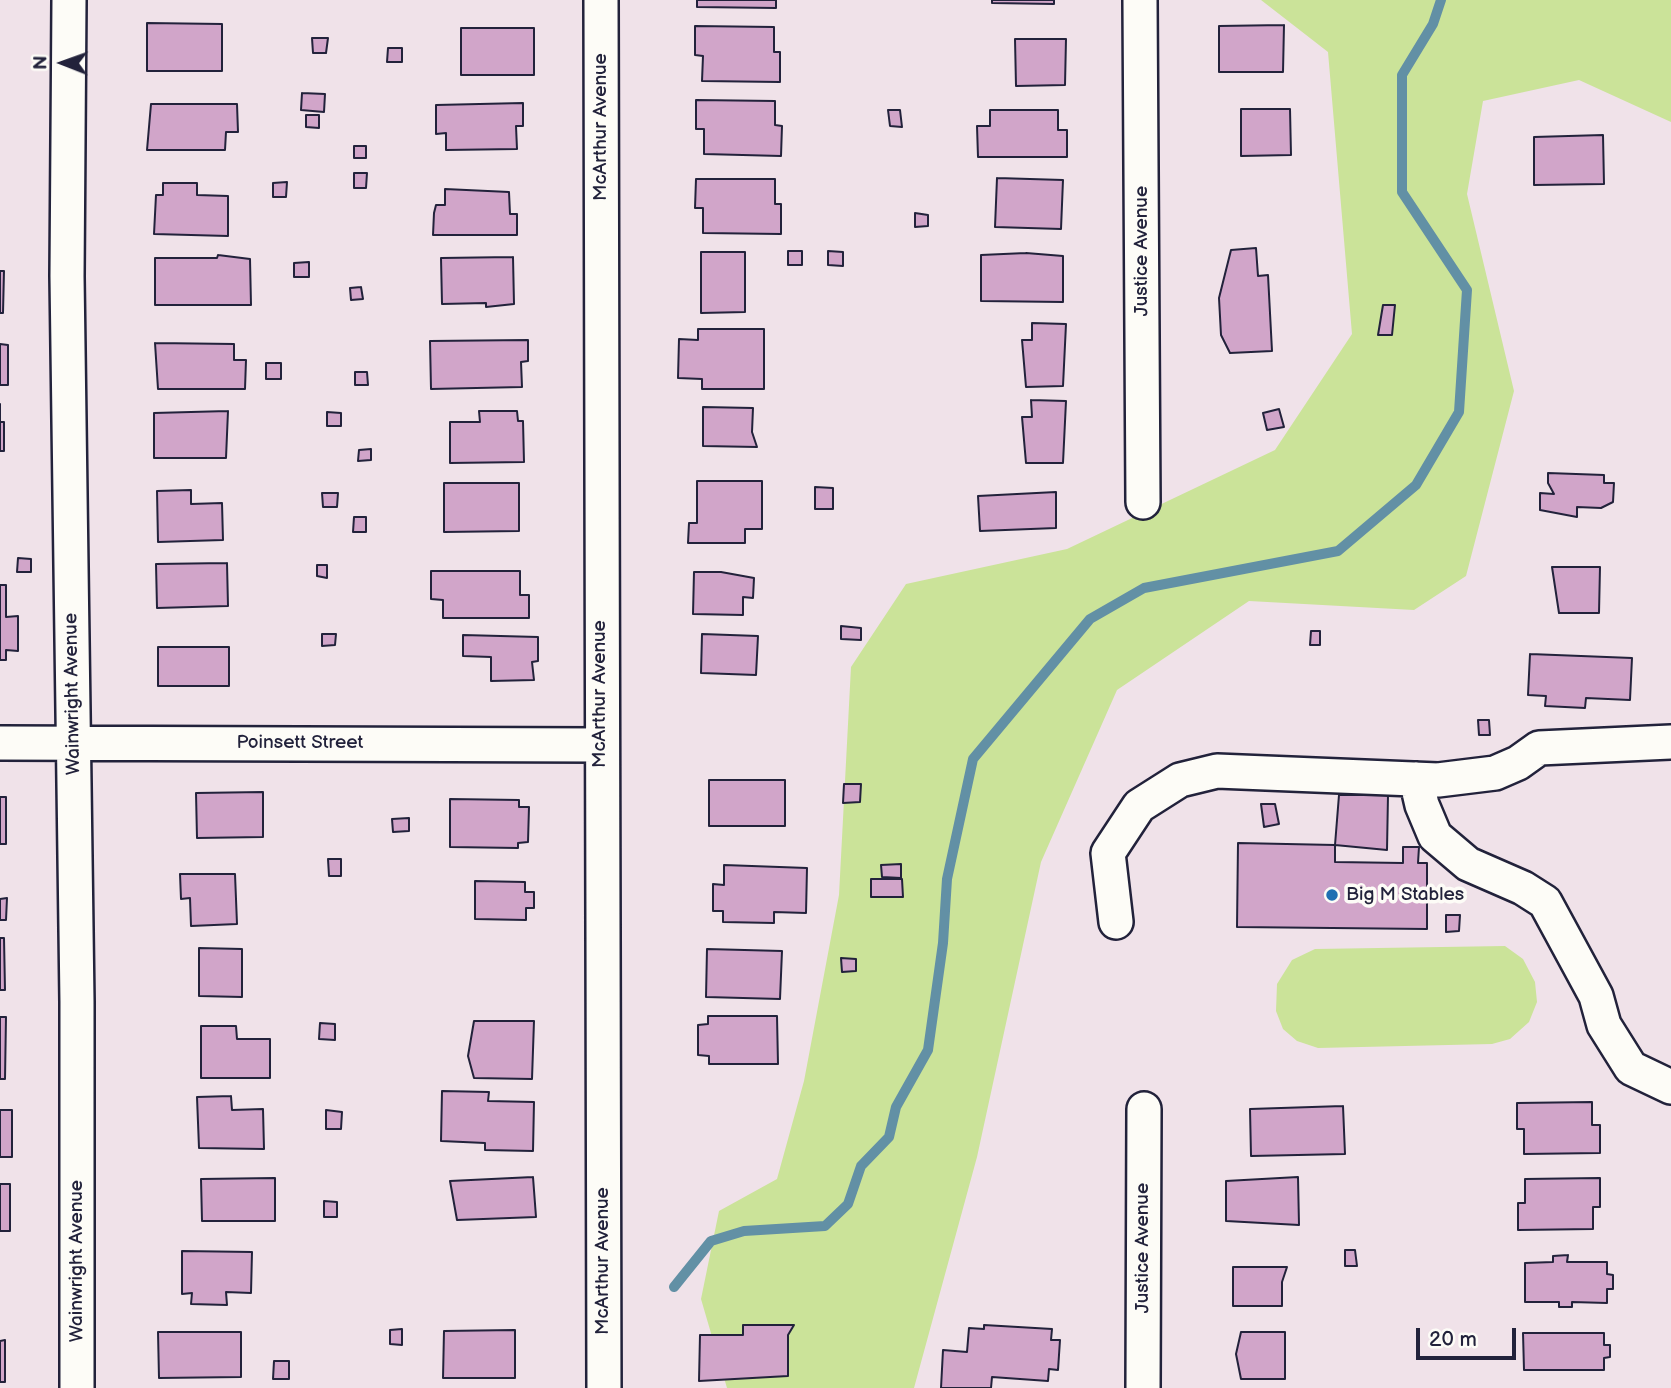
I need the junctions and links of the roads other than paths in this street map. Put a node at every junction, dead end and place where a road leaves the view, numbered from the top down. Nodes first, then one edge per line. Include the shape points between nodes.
1 (69, 0) edge
2 (601, 0) edge
3 (1140, 0) edge
4 (1143, 502) dead end
5 (1671, 742) edge
6 (0, 743) edge
7 (74, 743) junction
8 (600, 745) junction
9 (1416, 779) junction
10 (1116, 922) dead end
11 (1671, 1087) edge
12 (1144, 1109) dead end
13 (77, 1388) edge
14 (604, 1388) edge
15 (1143, 1388) edge

1 - 7 street, Wainwright Avenue via 67,276
2 - 8 street, McArthur Avenue
3 - 4 street, Justice Avenue
5 - 9 street via 1539,748 1495,773
6 - 7 street, Poinsett Street
7 - 8 street, Poinsett Street
7 - 13 street, Wainwright Avenue
8 - 14 street, McArthur Avenue
9 - 10 street via 1217,771 1180,780 1139,806 1108,853
9 - 11 street via 1435,836 1468,864 1545,902 1596,996 1604,1025 1631,1068
12 - 15 street, Justice Avenue

